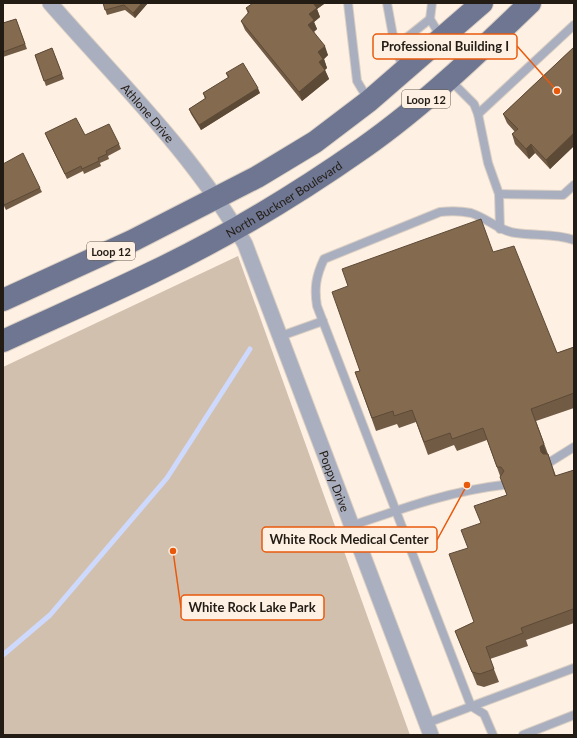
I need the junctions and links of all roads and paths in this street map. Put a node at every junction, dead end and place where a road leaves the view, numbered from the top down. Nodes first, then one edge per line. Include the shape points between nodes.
1 (50, 3) edge
2 (348, 3) edge
3 (387, 3) edge
4 (432, 3) edge
5 (482, 3) edge
6 (530, 3) edge
7 (430, 19) junction
8 (574, 25) edge
9 (435, 44) junction
10 (395, 46) junction
11 (404, 71) junction
12 (449, 78) junction
13 (369, 101) junction
14 (478, 114) junction
15 (574, 185) edge
16 (499, 194) junction
17 (216, 197) junction
18 (236, 229) junction
19 (500, 229) junction
20 (574, 240) edge
21 (3, 300) edge
22 (323, 320) junction
23 (281, 336) junction
24 (3, 341) edge
25 (574, 446) edge
26 (550, 462) edge
27 (503, 485) edge
28 (396, 510) junction
29 (351, 526) junction
30 (574, 668) edge
31 (471, 706) junction
32 (574, 715) edge
33 (429, 729) edge
34 (493, 735) edge
35 (523, 735) edge

1 - 17 street, Athlone Drive via 174,141
2 - 13 lane via 357,81
3 - 10 lane
4 - 7 lane
5 - 9 main road, Loop 12
6 - 12 main road, North Buckner Boulevard / Loop 12
7 - 9 lane
7 - 10 lane
8 - 14 lane
9 - 11 main road, Loop 12
9 - 12 main road
10 - 11 lane
11 - 13 main road, Loop 12
12 - 14 lane via 474,104
12 - 18 main road, North Buckner Boulevard / Loop 12 via 418,106 363,148
13 - 17 main road, Loop 12 via 315,142
14 - 16 lane via 488,163
15 - 16 lane via 563,195
16 - 19 lane
17 - 18 street, Athlone Drive
17 - 21 main road, Loop 12 via 132,241
18 - 23 street, Poppy Drive via 245,244
18 - 24 main road, North Buckner Boulevard / Loop 12 via 153,272
19 - 20 lane via 515,233 564,236
19 - 22 lane via 471,213 440,212 324,259 317,274 315,290 317,306
22 - 23 lane
22 - 28 lane
23 - 29 street, Poppy Drive
25 - 26 lane
27 - 28 lane via 470,489
28 - 29 lane
28 - 31 lane
29 - 33 street, Poppy Drive
30 - 31 lane
31 - 33 lane
31 - 34 lane via 484,714
32 - 35 lane

